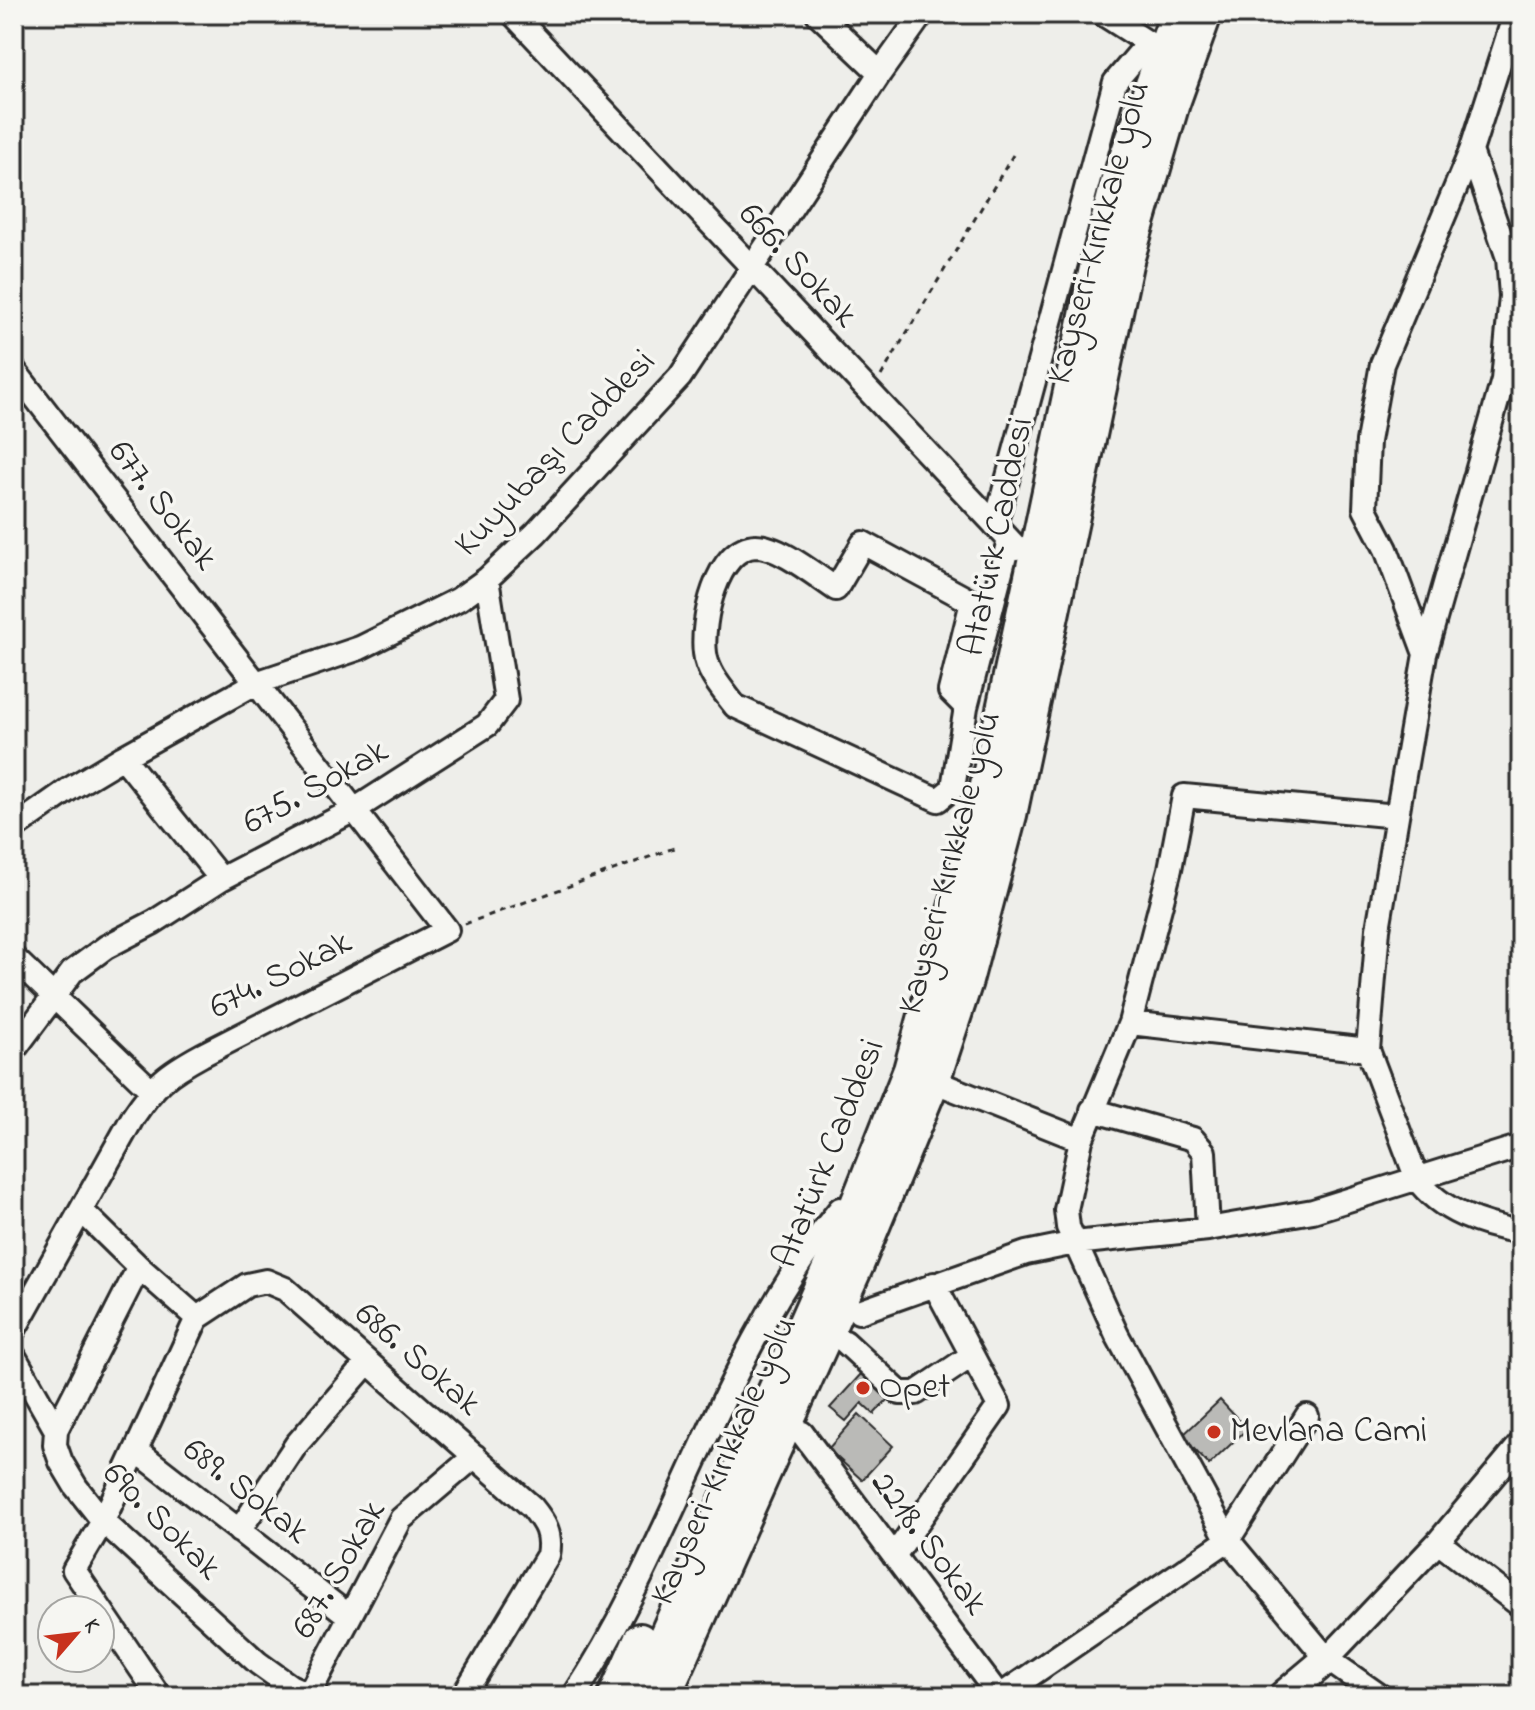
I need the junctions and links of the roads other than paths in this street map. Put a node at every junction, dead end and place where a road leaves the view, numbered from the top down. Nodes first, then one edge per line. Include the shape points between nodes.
1 (513, 14) edge
2 (818, 14) edge
3 (922, 14) edge
4 (1103, 14) edge
5 (1177, 14) edge
6 (1205, 14) edge
7 (1515, 14) edge
8 (1155, 47) junction
9 (1511, 62) edge
10 (880, 73) junction
11 (1471, 151) junction
12 (753, 268) junction
13 (14, 370) edge
14 (1002, 533) junction
15 (1032, 564) junction
16 (487, 579) junction
17 (1425, 654) junction
18 (256, 683) junction
19 (966, 707) junction
20 (123, 757) junction
21 (354, 810) junction
22 (1397, 816) junction
23 (14, 828) edge
24 (221, 879) junction
25 (447, 930) joint
26 (14, 958) edge
27 (54, 997) junction
28 (1130, 1023) junction
29 (14, 1050) edge
30 (1368, 1050) junction
31 (922, 1076) junction
32 (151, 1090) junction
33 (1092, 1110) junction
34 (1081, 1140) junction
35 (1521, 1146) edge
36 (1417, 1179) junction
37 (840, 1209) junction
38 (82, 1211) junction
39 (1208, 1229) junction
40 (1521, 1232) edge
41 (1075, 1243) junction
42 (139, 1267) junction
43 (934, 1284) junction
44 (859, 1312) junction
45 (197, 1318) junction
46 (14, 1330) edge
47 (845, 1342) junction
48 (14, 1356) edge
49 (971, 1356) junction
50 (367, 1363) junction
51 (1307, 1416) dead end
52 (56, 1430) junction
53 (802, 1433) junction
54 (1521, 1443) edge
55 (137, 1451) junction
56 (475, 1456) junction
57 (103, 1521) junction
58 (239, 1531) junction
59 (1228, 1540) junction
60 (1438, 1542) junction
61 (894, 1556) junction
62 (1521, 1606) edge
63 (349, 1616) junction
64 (1327, 1659) junction
65 (310, 1695) edge
66 (159, 1696) edge
67 (463, 1696) edge
68 (574, 1696) edge
69 (615, 1696) edge
70 (639, 1696) edge
71 (664, 1696) edge
72 (683, 1696) edge
73 (1000, 1696) edge
74 (1283, 1696) edge
75 (1380, 1696) edge

1 - 12 street, 666. Sokak
2 - 10 street
3 - 10 street, Kuyubaşı Caddesi
4 - 8 street
5 - 8 highway, Atatürk Caddesi
6 - 31 highway, Kayseri-Kırıkkale yolu via 1126,264 1010,815 966,981
7 - 9 street
8 - 14 street via 1115,82
8 - 15 highway, Atatürk Caddesi via 1099,254
9 - 11 street
10 - 12 street, Kuyubaşı Caddesi
11 - 17 street via 1508,258 1507,343 1503,380
11 - 17 street via 1382,364 1368,441 1365,509 1386,549
12 - 14 street, 666. Sokak
12 - 16 street, Kuyubaşı Caddesi via 680,377
13 - 18 street, 677. Sokak
14 - 15 street, 666. Sokak
14 - 19 street
15 - 31 highway, Atatürk Caddesi
16 - 18 street, Kuyubaşı Caddesi via 459,599 360,648
16 - 21 street, 675. Sokak via 506,700 487,725
17 - 22 street
18 - 20 street, Kuyubaşı Caddesi
18 - 21 street, 677. Sokak
19 - 19 street via 953,788 938,800 735,706 705,656 711,593 735,554 758,546 836,589 863,543 972,602 950,691
20 - 23 street, Kuyubaşı Caddesi
20 - 24 street
21 - 24 street, 675. Sokak
21 - 25 street, 677. Sokak
22 - 28 street via 1184,796
22 - 30 street via 1378,929
24 - 27 street, 675. Sokak via 106,947 72,972
25 - 32 street, 674. Sokak via 202,1055
26 - 27 street
27 - 29 street, 675. Sokak
27 - 32 street
28 - 30 street
28 - 33 street
30 - 36 street
31 - 34 street
31 - 37 highway via 887,1107
31 - 44 highway via 934,1119 889,1246
31 - 70 highway, Atatürk Caddesi via 851,1219
31 - 71 highway, Kayseri-Kırıkkale yolu via 857,1265
32 - 38 street
33 - 34 street
33 - 39 street via 1193,1139 1204,1152
34 - 41 street via 1066,1210
35 - 36 street
36 - 39 street via 1313,1211
36 - 40 street via 1430,1197 1451,1209
37 - 68 street via 770,1307 608,1639
37 - 69 highway
38 - 42 street
38 - 46 street
39 - 41 street
41 - 43 street via 1026,1253
41 - 59 street via 1117,1335
42 - 45 street
42 - 52 street
43 - 44 street
43 - 49 street
44 - 47 highway
45 - 50 street, 686. Sokak via 247,1285 266,1281 285,1289
45 - 55 street
47 - 49 street via 900,1393 908,1394
47 - 53 highway
48 - 52 street, 690. Sokak
49 - 61 street via 999,1406
50 - 56 street, 686. Sokak
50 - 58 street via 296,1445
51 - 59 street
52 - 57 street, 690. Sokak via 61,1462
53 - 61 street, 2218. Sokak
53 - 72 highway
54 - 60 street
55 - 57 street
55 - 58 street, 689. Sokak
56 - 63 street, 687. Sokak via 401,1519
56 - 67 street, 686. Sokak via 532,1507 551,1540 542,1567
57 - 65 street, 690. Sokak via 258,1663
57 - 66 street via 74,1570
58 - 63 street, 689. Sokak
59 - 64 street
59 - 73 street
60 - 62 street
60 - 64 street
61 - 73 street, 2218. Sokak
63 - 65 street, 687. Sokak
64 - 74 main road
64 - 75 street

